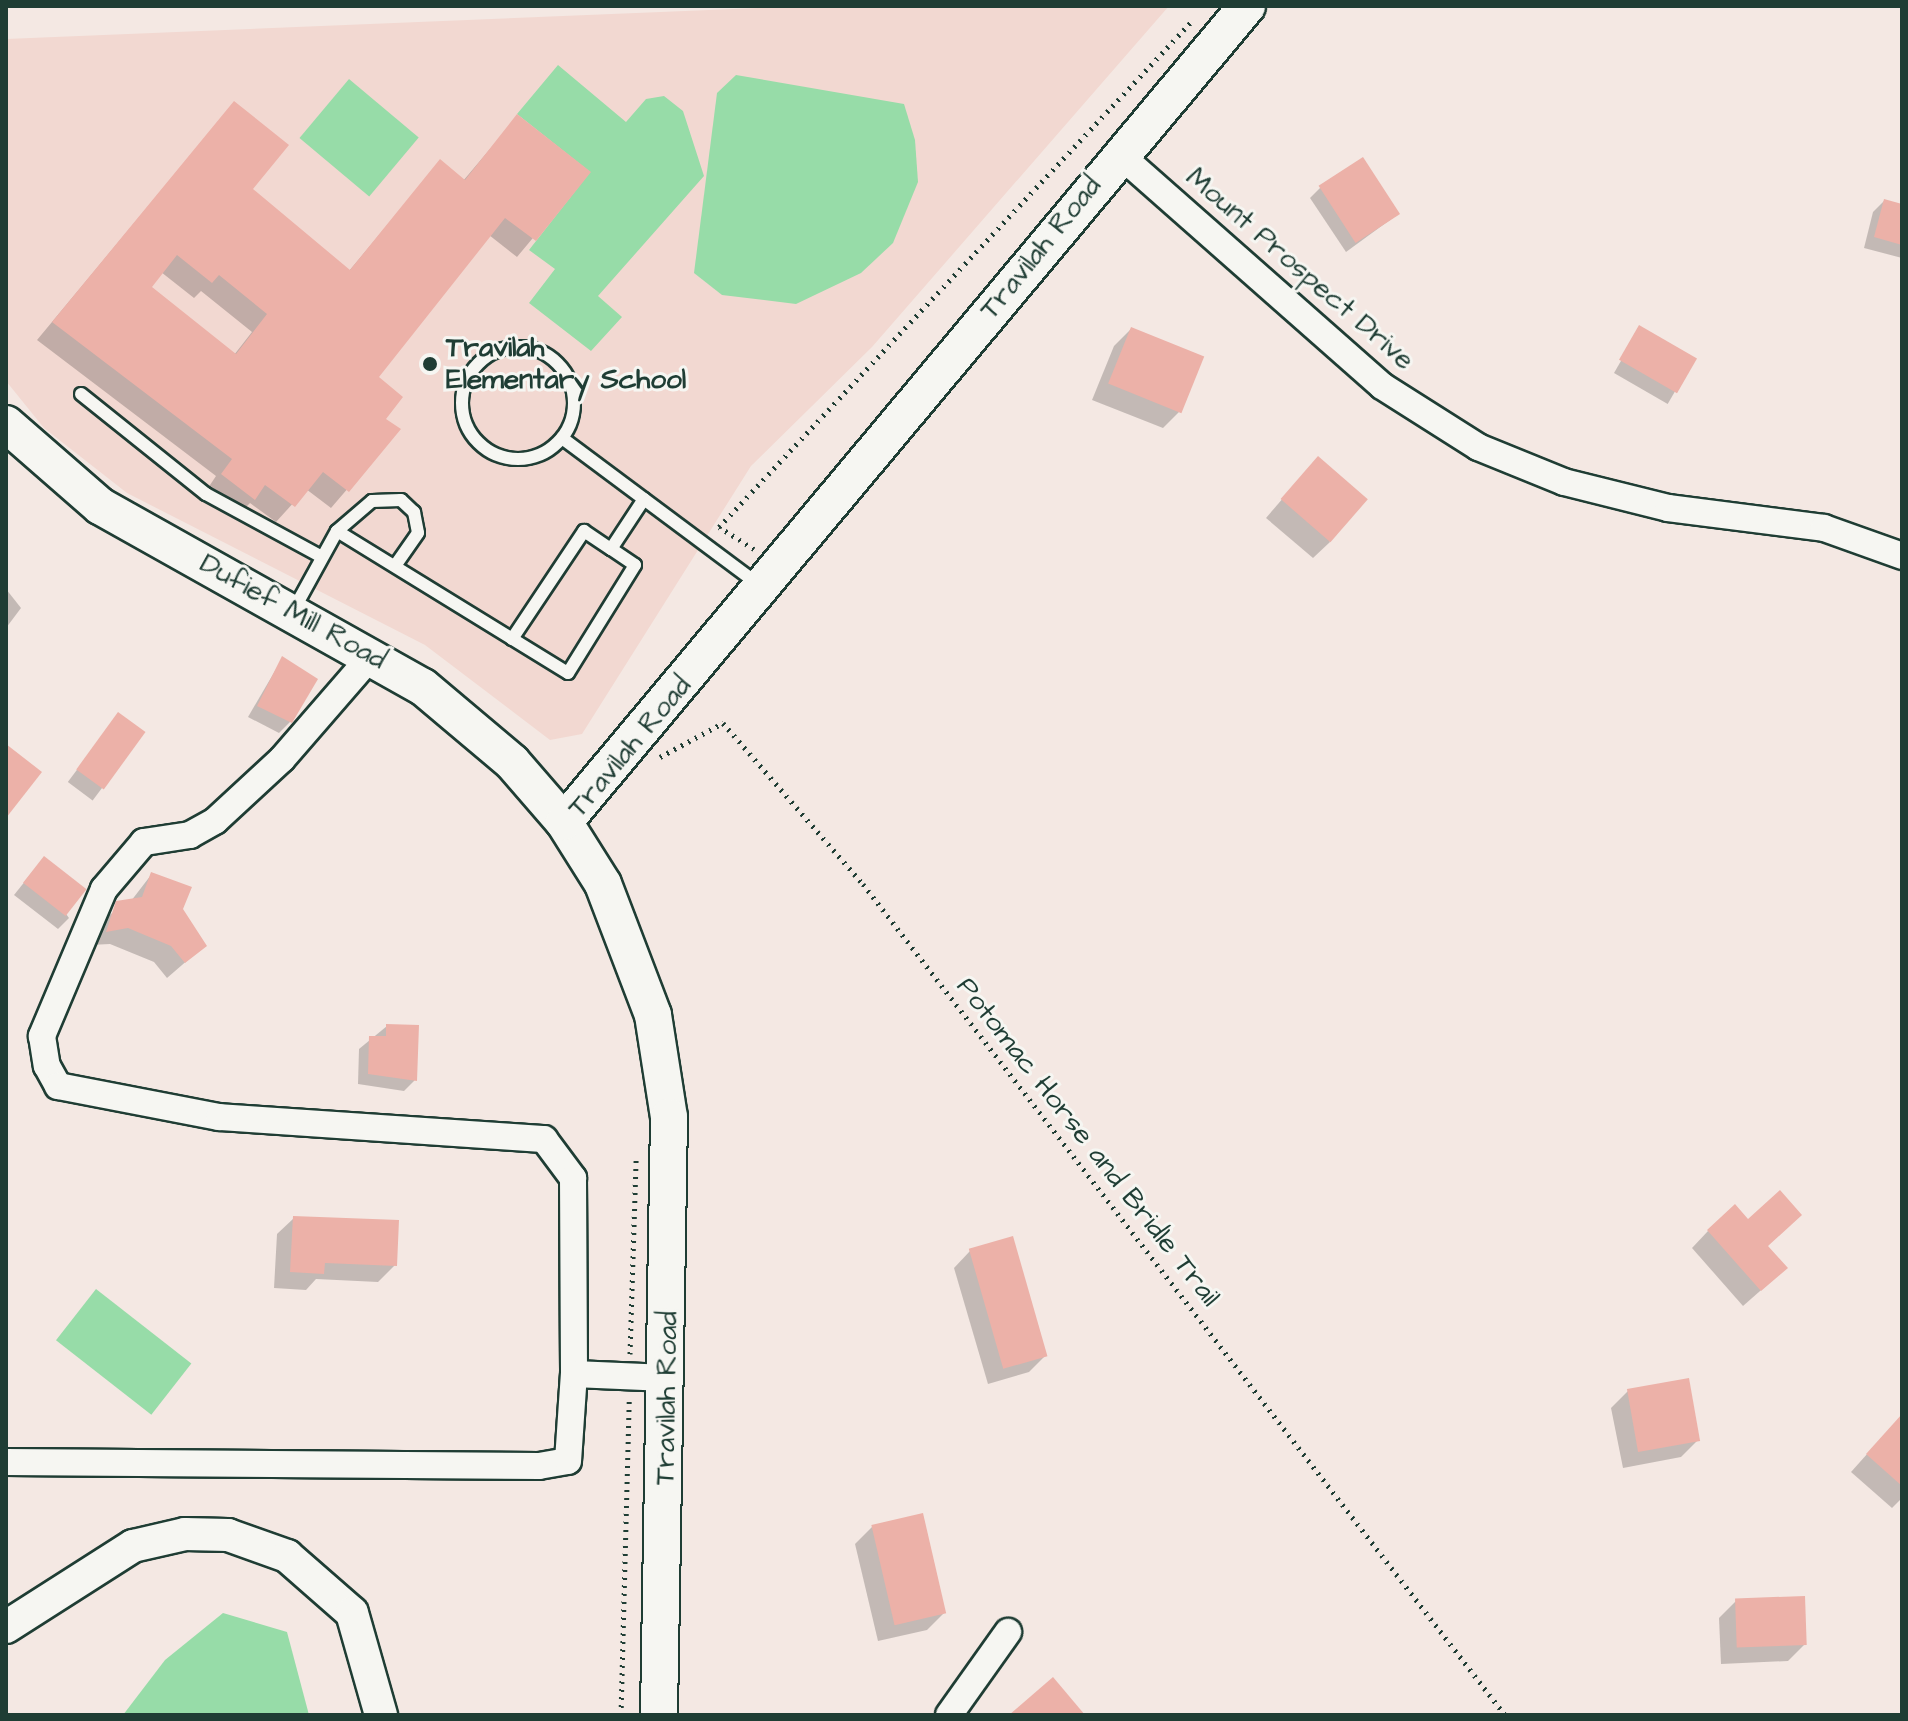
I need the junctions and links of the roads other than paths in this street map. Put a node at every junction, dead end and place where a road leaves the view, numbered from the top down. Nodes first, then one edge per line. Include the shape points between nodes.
1 (1247, 6) edge
2 (1118, 153) junction
3 (81, 394) dead end
4 (6, 424) edge
5 (562, 438) junction
6 (644, 499) junction
7 (337, 531) junction
8 (611, 549) junction
9 (1902, 556) edge
10 (322, 557) junction
11 (395, 566) junction
12 (754, 581) junction
13 (293, 611) junction
14 (512, 639) junction
15 (373, 654) junction
16 (564, 822) junction
17 (574, 1374) junction
18 (667, 1378) junction
19 (6, 1462) edge
20 (6, 1627) edge
21 (1008, 1632) dead end
22 (381, 1715) edge
23 (659, 1715) edge
24 (949, 1715) edge

1 - 2 main road, Travilah Road
2 - 9 street, Mount Prospect Drive via 1382,386 1478,447 1564,482 1668,508 1824,528
2 - 12 main road, Travilah Road
3 - 10 lane via 206,494
4 - 13 main road, Dufief Mill Road via 100,506
5 - 5 lane via 575,403 558,362 516,346 476,365 461,407 481,446 522,460
5 - 6 lane
6 - 8 lane
6 - 12 lane
7 - 10 lane
7 - 11 lane
7 - 11 lane via 372,501 401,500 414,512 418,533
8 - 14 lane via 584,531
8 - 14 lane via 635,565 568,673
10 - 13 lane
11 - 14 lane
12 - 16 main road, Travilah Road
13 - 15 main road, Dufief Mill Road
15 - 16 main road, Dufief Mill Road via 512,762
15 - 17 street via 282,759 215,821 190,835 144,842 104,889 46,1024 47,1066 58,1086 219,1117 544,1139 573,1178
16 - 18 main road, Travilah Road via 615,911 653,1015 669,1117
17 - 18 street
17 - 19 street via 568,1461
18 - 23 main road, Travilah Road
20 - 22 street via 133,1546 185,1534 228,1535 287,1556 352,1613
21 - 24 street

